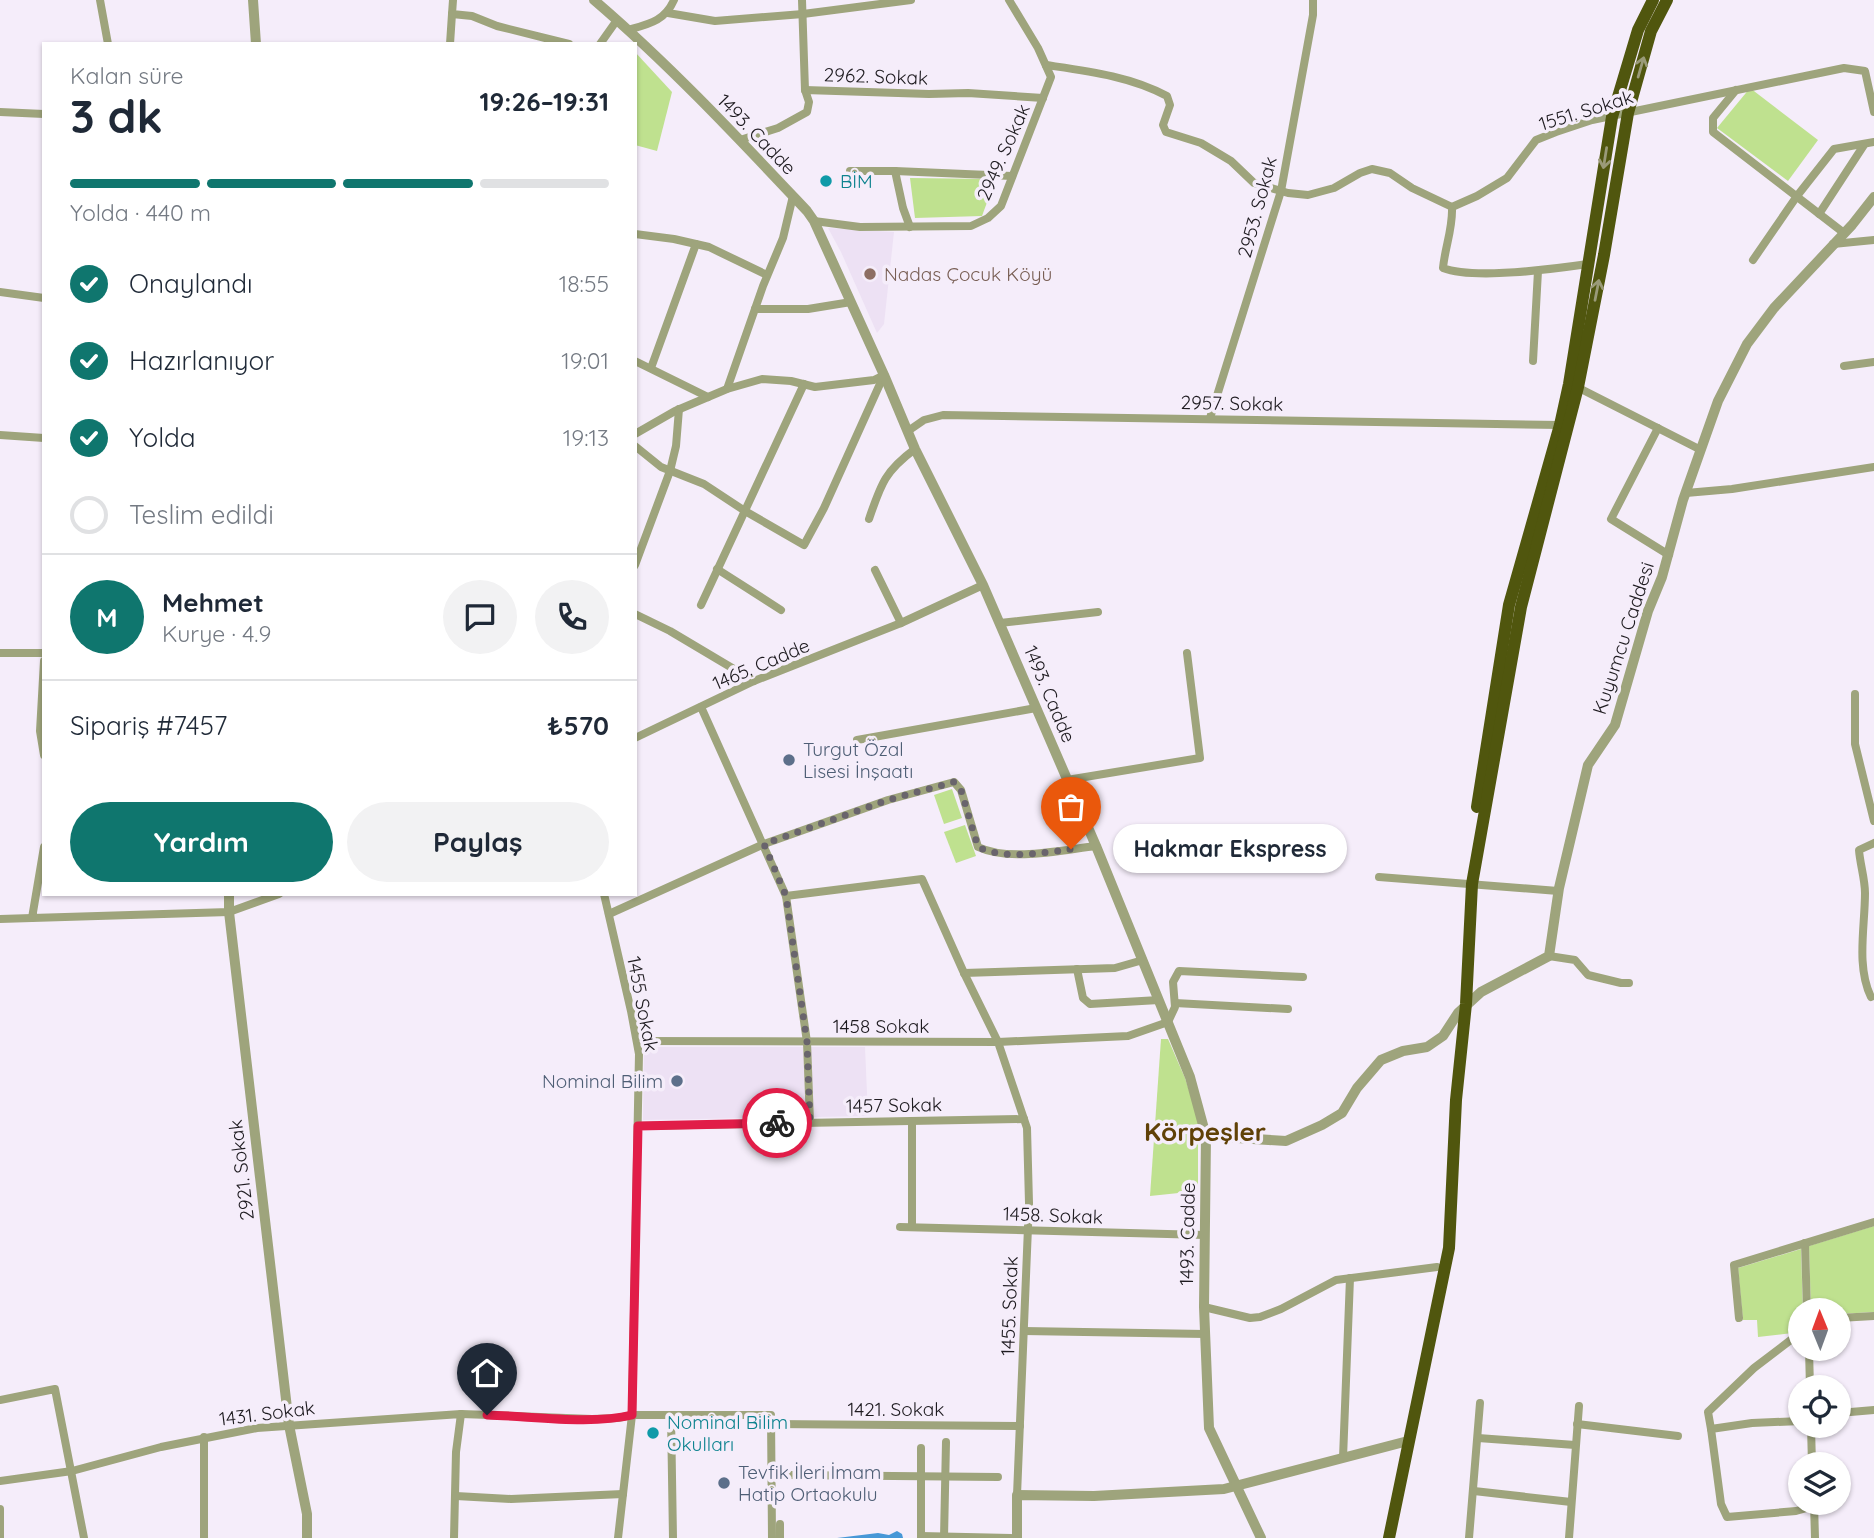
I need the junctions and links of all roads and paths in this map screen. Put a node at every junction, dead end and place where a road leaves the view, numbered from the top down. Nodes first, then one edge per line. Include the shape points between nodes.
1 (100, 0) edge
2 (253, 0) edge
3 (453, 0) edge
4 (594, 0) edge
5 (674, 0) edge
6 (802, 0) edge
7 (911, 0) edge
8 (1009, 0) edge
9 (1313, 0) edge
10 (1653, 0) edge
11 (1667, 0) edge
12 (668, 13) junction
13 (803, 13) junction
14 (452, 14) junction
15 (617, 20) junction
16 (628, 30) junction
17 (108, 42) edge
18 (256, 42) edge
19 (450, 42) edge
20 (561, 42) edge
21 (601, 42) edge
22 (1046, 65) junction
23 (805, 90) junction
24 (1736, 90) junction
25 (1043, 98) junction
26 (0, 112) edge
27 (1874, 112) edge
28 (1628, 113) junction
29 (42, 114) edge
30 (1612, 117) junction
31 (740, 140) junction
32 (1874, 142) edge
33 (1864, 145) junction
34 (850, 171) dead end
35 (895, 171) junction
36 (1012, 176) junction
37 (1281, 191) junction
38 (793, 196) junction
39 (1797, 196) junction
40 (1874, 197) edge
41 (1452, 207) junction
42 (1819, 214) junction
43 (814, 221) junction
44 (910, 228) junction
45 (1844, 233) junction
46 (637, 234) edge
47 (1874, 240) edge
48 (696, 244) junction
49 (1833, 244) junction
50 (1753, 260) dead end
51 (1588, 264) junction
52 (1538, 271) junction
53 (767, 275) junction
54 (0, 292) edge
55 (42, 298) edge
56 (851, 302) junction
57 (755, 309) junction
58 (1533, 361) dead end
59 (637, 362) edge
60 (1874, 362) edge
61 (1844, 366) dead end
62 (650, 368) junction
63 (884, 375) junction
64 (804, 384) junction
65 (1574, 385) junction
66 (727, 389) junction
67 (708, 397) junction
68 (679, 409) junction
69 (1210, 418) junction
70 (1560, 425) junction
71 (1658, 428) junction
72 (637, 432) edge
73 (908, 432) junction
74 (0, 435) edge
75 (42, 438) edge
76 (637, 448) edge
77 (915, 449) junction
78 (1701, 450) junction
79 (1874, 467) edge
80 (670, 471) junction
81 (1686, 493) junction
82 (745, 511) junction
83 (869, 519) dead end
84 (1668, 555) junction
85 (637, 560) edge
86 (717, 569) junction
87 (875, 570) dead end
88 (983, 585) junction
89 (701, 605) dead end
90 (782, 610) dead end
91 (1098, 612) dead end
92 (637, 615) edge
93 (901, 623) junction
94 (1000, 623) junction
95 (0, 653) edge
96 (42, 653) edge
97 (1187, 653) dead end
98 (754, 681) junction
99 (1855, 694) dead end
100 (701, 707) junction
101 (1037, 708) junction
102 (637, 737) edge
103 (857, 740) dead end
104 (1067, 780) junction
105 (1874, 821) edge
106 (1874, 843) edge
107 (764, 844) junction
108 (1096, 846) junction
109 (42, 859) edge
110 (1379, 877) dead end
111 (1469, 884) junction
112 (1558, 891) junction
113 (229, 896) edge
114 (273, 896) edge
115 (604, 896) edge
116 (786, 896) junction
117 (229, 912) junction
118 (608, 914) junction
119 (32, 918) junction
120 (0, 919) edge
121 (1549, 956) junction
122 (1143, 960) junction
123 (1077, 970) junction
124 (964, 973) junction
125 (1303, 976) dead end
126 (1629, 983) dead end
127 (1871, 997) dead end
128 (1159, 1000) junction
129 (1175, 1003) junction
130 (1288, 1009) dead end
131 (1462, 1009) junction
132 (1168, 1022) junction
133 (637, 1041) junction
134 (807, 1042) junction
135 (999, 1042) junction
136 (1024, 1119) junction
137 (912, 1121) junction
138 (810, 1122) junction
139 (638, 1126) junction
140 (1206, 1136) junction
141 (1874, 1222) edge
142 (901, 1227) dead end
143 (912, 1227) junction
144 (1028, 1229) junction
145 (1205, 1235) junction
146 (1805, 1243) junction
147 (1437, 1267) junction
148 (1350, 1278) junction
149 (1807, 1298) edge
150 (1204, 1307) junction
151 (1874, 1316) edge
152 (1852, 1317) edge
153 (1739, 1318) dead end
154 (1024, 1331) junction
155 (1205, 1334) junction
156 (1788, 1342) edge
157 (0, 1400) edge
158 (1480, 1403) dead end
159 (1579, 1406) dead end
160 (1874, 1410) edge
161 (1851, 1412) edge
162 (461, 1414) junction
163 (632, 1415) junction
164 (671, 1415) junction
165 (771, 1420) junction
166 (1788, 1422) edge
167 (1577, 1424) junction
168 (289, 1425) junction
169 (1020, 1426) junction
170 (1711, 1429) junction
171 (1678, 1436) dead end
172 (204, 1437) junction
173 (1478, 1438) junction
174 (946, 1442) dead end
175 (1404, 1442) junction
176 (1575, 1445) junction
177 (921, 1448) dead end
178 (1342, 1458) junction
179 (72, 1471) junction
180 (789, 1475) dead end
181 (921, 1477) junction
182 (945, 1477) junction
183 (998, 1477) dead end
184 (0, 1480) edge
185 (1237, 1485) junction
186 (1474, 1490) junction
187 (623, 1494) junction
188 (1017, 1495) junction
189 (456, 1496) junction
190 (1571, 1502) junction
191 (0, 1509) edge
192 (1788, 1512) edge
193 (1814, 1515) edge
194 (780, 1524) dead end
195 (925, 1537) edge
196 (944, 1537) edge
197 (0, 1538) edge
198 (84, 1538) edge
199 (204, 1538) edge
200 (307, 1538) edge
201 (454, 1538) edge
202 (618, 1538) edge
203 (673, 1538) edge
204 (772, 1538) edge
205 (780, 1538) edge
206 (1012, 1538) edge
207 (1017, 1538) edge
208 (1261, 1538) edge
209 (1381, 1538) edge
210 (1389, 1538) edge
211 (1469, 1538) edge
212 (1569, 1538) edge
213 (1815, 1538) edge

1 - 17 street
2 - 18 street
3 - 14 street
4 - 15 street, 1493. Cadde
5 - 12 street
6 - 13 street
7 - 13 street
8 - 22 street
9 - 37 street, 2953. Sokak
10 - 30 highway via 1638,30
28 -> 11 highway via 1651,32
12 - 13 street via 715,21
12 - 16 street
13 - 23 street
14 - 19 street
14 - 20 street
15 - 16 street, 1493. Cadde
15 - 21 street
16 - 31 street, 1493. Cadde
22 - 25 street, 2949. Sokak via 1051,77
22 - 37 street via 1151,87 1167,96 1170,104 1163,125 1166,132 1201,143 1231,161 1254,183
23 - 25 street, 2962. Sokak
23 - 31 street, 2962. Sokak via 807,113
24 - 27 street, 1551. Sokak via 1844,68 1865,71
24 - 28 street, 1551. Sokak
24 - 39 street via 1713,118 1713,132
25 - 36 street, 2949. Sokak
26 - 29 street
28 - 30 street, 1551. Sokak
65 -> 28 highway via 1604,255
30 - 41 street, 1551. Sokak via 1536,140 1507,178
30 -> 51 highway
31 - 38 street, 1493. Cadde
32 - 33 street
33 - 39 street via 1834,149
33 - 42 street
34 - 35 street
35 - 36 street
35 - 44 street
36 - 44 street, 2949. Sokak via 1001,206 988,218 971,226
37 - 41 street via 1308,195 1372,169 1390,173
37 - 69 street, 2953. Sokak
38 - 43 street, 1493. Cadde
38 - 53 street via 783,239
39 - 42 street
39 - 50 street
40 - 45 street, Kuyumcu Caddesi
41 - 52 street via 1443,268 1475,273
42 - 45 street
43 - 44 street, 2949. Sokak
43 - 56 street, 1493. Cadde
45 - 49 street, Kuyumcu Caddesi
46 - 48 street
47 - 49 street
48 - 53 street
48 - 62 street
49 - 78 street, Kuyumcu Caddesi via 1747,344 1718,401
51 - 52 street
51 - 65 highway
52 - 58 street
53 - 57 street
54 - 55 street
56 - 57 street via 808,309
56 - 63 street, 1493. Cadde
57 - 66 street
59 - 62 street
60 - 61 street
62 - 67 street
63 - 64 street via 815,387
63 - 73 street, 1493. Cadde
63 - 82 street via 804,545
64 - 66 street via 762,379
64 - 82 street
65 - 70 highway
65 - 71 street
65 - 111 highway via 1521,607
66 - 67 street
67 - 68 street
68 - 72 street
68 - 80 street
69 - 70 street, 2957. Sokak
69 - 73 street, 2957. Sokak via 943,415 924,420
70 - 111 highway via 1509,605
71 - 78 street
71 - 84 street via 1611,519
73 - 77 street, 1493. Cadde
74 - 75 street
76 - 80 street
77 - 83 street via 894,465
77 - 88 street, 1493. Cadde
78 - 81 street, Kuyumcu Caddesi
79 - 81 street
80 - 82 street via 704,484
80 - 85 street
81 - 84 street, Kuyumcu Caddesi
82 - 86 street
84 - 112 street, Kuyumcu Caddesi via 1615,725 1588,765
86 - 89 street
86 - 90 street
87 - 93 street
88 - 93 street, 1465. Cadde
88 - 94 street, 1493. Cadde
91 - 94 street
92 - 98 street
93 - 98 street, 1465. Cadde
94 - 101 street, 1493. Cadde
95 - 96 street
97 - 104 street via 1199,758
98 - 100 street, 1465. Cadde
99 - 105 street via 1855,744
100 - 102 street, 1465. Cadde
100 - 107 street
101 - 103 street
101 - 104 street, 1493. Cadde
104 - 108 street, 1493. Cadde
106 - 127 street via 1859,850 1865,892 1866,987
107 - 108 street via 954,782 961,790 978,847 992,854
107 - 116 street
107 - 118 street
108 - 122 street, 1493. Cadde
109 - 119 street
110 - 111 street
111 - 112 street
111 - 131 highway
112 - 121 street, Kuyumcu Caddesi
113 - 117 street, 2921. Sokak
114 - 117 street
115 - 118 street, 1455 Sokak
116 - 124 street, 1455. Sokak via 922,880
116 - 134 street
117 - 119 street
117 - 168 street, 2921. Sokak
118 - 133 street, 1455 Sokak
119 - 120 street
121 - 126 street via 1575,960 1588,975
121 - 131 street via 1481,992
122 - 123 street via 1115,968
122 - 128 street, 1493. Cadde
123 - 124 street
123 - 128 street via 1083,998 1090,1004
124 - 135 street, 1455. Sokak
125 - 129 street via 1179,971 1173,982
128 - 132 street, 1493. Cadde
129 - 130 street
129 - 132 street
131 - 140 street via 1443,1036 1427,1047 1381,1060 1342,1113 1322,1125 1286,1141
131 - 147 highway
131 - 210 highway via 1448,1248
132 - 135 street, 1458 Sokak via 1128,1036
132 - 140 street, 1493. Cadde
133 - 134 street, 1458 Sokak
133 - 139 street, 1455 Sokak
134 - 135 street, 1458 Sokak
134 - 138 street
135 - 136 street, 1455. Sokak
136 - 137 street, 1457 Sokak
136 - 144 street, 1455. Sokak
137 - 138 street, 1457 Sokak
137 - 143 street
138 - 139 street, 1457 Sokak
139 - 163 street, 1455 Sokak
140 - 145 street, 1493. Cadde
141 - 146 street
142 - 143 street, 1458. Sokak
143 - 144 street, 1458. Sokak
144 - 145 street, 1458. Sokak
144 - 154 street, 1455. Sokak
145 - 150 street, 1493. Cadde
146 - 149 street
146 - 153 street via 1734,1265
147 - 148 street
147 - 175 highway
148 - 150 street via 1336,1280 1260,1317
148 - 178 street
150 - 155 street, 1493. Cadde
151 - 152 street
154 - 155 street
154 - 169 street, 1455. Sokak
155 - 185 street, 1493. Cadde via 1209,1428
156 - 170 street via 1708,1412
157 - 179 street via 55,1389
158 - 173 street
159 - 167 street
160 - 161 street
162 - 163 street, 1431. Sokak via 592,1419
162 - 168 street, 1431. Sokak
162 - 189 street
163 - 164 street, 1421. Sokak
163 - 187 street, 1455 Sokak
164 - 165 street, 1421. Sokak
164 - 203 street
165 - 169 street, 1421. Sokak
165 - 204 street
166 - 170 street
167 - 171 street
167 - 176 street
168 - 172 street, 1431. Sokak
168 - 200 street, 2921. Sokak via 307,1514
169 - 188 street, 1455. Sokak
170 - 192 street via 1721,1504 1727,1517
172 - 179 street, 1431. Sokak
172 - 199 street
173 - 176 street
173 - 186 street
174 - 182 street
175 - 178 street
175 - 209 highway
176 - 190 street
177 - 181 street
178 - 185 street
179 - 184 street, 1431. Sokak
179 - 198 street
180 - 181 street
181 - 182 street
181 - 195 street
182 - 183 street
182 - 196 street
185 - 188 street via 1094,1496
185 - 208 street, 1493. Cadde
186 - 190 street
186 - 211 street
187 - 189 street via 511,1499
187 - 202 street
188 - 207 street
189 - 201 street
190 - 212 street
191 - 197 street
193 - 213 street
194 - 205 street
195 - 196 street
196 - 206 street

